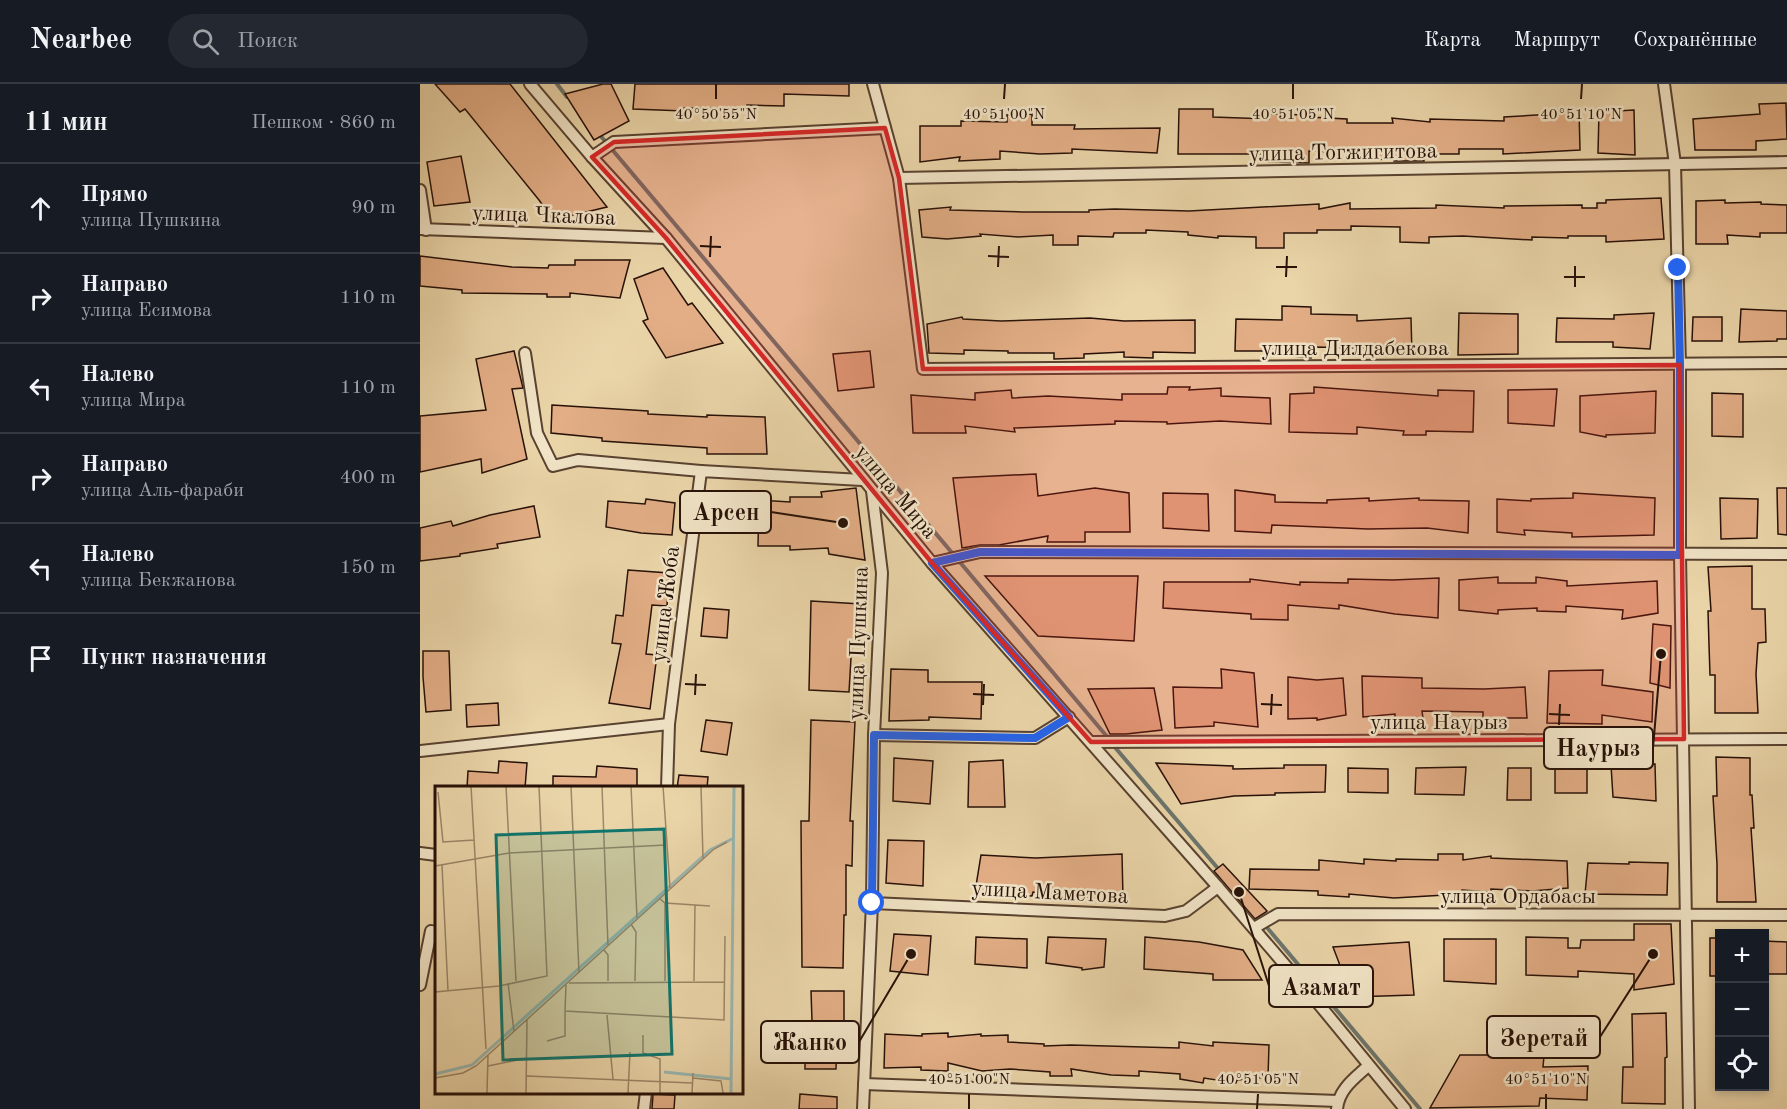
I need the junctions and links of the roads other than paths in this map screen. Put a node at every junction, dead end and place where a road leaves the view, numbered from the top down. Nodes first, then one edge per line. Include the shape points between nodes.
1 (530, 84) edge
2 (873, 84) edge
3 (1664, 84) edge
4 (885, 128) junction
5 (592, 157) junction
6 (1787, 162) edge
7 (1675, 164) junction
8 (899, 178) junction
9 (420, 190) edge
10 (423, 229) edge
11 (666, 238) junction
12 (525, 353) dead end
13 (1787, 363) edge
14 (1680, 365) junction
15 (701, 471) junction
16 (862, 480) junction
17 (872, 490) junction
18 (1787, 554) edge
19 (1680, 555) junction
20 (932, 563) junction
21 (1069, 717) junction
22 (669, 724) junction
23 (874, 735) junction
24 (1683, 739) junction
25 (1787, 739) edge
26 (1091, 742) junction
27 (420, 751) edge
28 (667, 786) edge
29 (420, 853) edge
30 (435, 855) edge
31 (1218, 886) junction
32 (872, 903) junction
33 (1686, 915) junction
34 (1787, 915) edge
35 (1254, 928) junction
36 (435, 932) edge
37 (420, 985) edge
38 (1368, 1066) junction
39 (864, 1084) junction
40 (646, 1094) edge
41 (1338, 1105) edge
42 (644, 1109) edge
43 (863, 1109) edge
44 (1405, 1109) edge
45 (1689, 1109) edge

1 - 5 street, улица Мира
2 - 4 street
3 - 7 street
4 - 5 street via 614,142
4 - 8 street
5 - 11 street, улица Мира
6 - 7 street, улица Тогжигитова
7 - 8 street, улица Тогжигитова
7 - 14 street
8 - 14 street, улица Дилдабекова via 923,369
9 - 10 street
10 - 11 street, улица Чкалова
11 - 16 street, улица Мира
12 - 15 street via 537,433 554,466 578,460
13 - 14 street, улица Дилдабекова
14 - 19 street
15 - 16 street
15 - 22 street, улица Жоба
16 - 17 street, улица Мира
17 - 20 street, улица Мира
17 - 23 street, улица Пушкина via 882,573
18 - 19 street
19 - 20 street via 980,552
19 - 24 street
20 - 21 street, улица Мира
21 - 23 street via 1035,738
21 - 26 street, улица Мира
22 - 27 street
22 - 28 street, улица Жоба
23 - 32 street, улица Пушкина
24 - 25 street, улица Наурыз
24 - 26 street, улица Наурыз
24 - 33 street
26 - 31 street, улица Мира
29 - 30 street
31 - 32 street, улица Маметова via 1186,911 1165,916
31 - 35 street, улица Мира
32 - 39 street, улица Пушкина
33 - 34 street, улица Ордабасы
33 - 35 street, улица Ордабасы via 1278,914
33 - 45 street
35 - 38 street, улица Мира
36 - 37 street via 431,932
38 - 41 street via 1344,1087
38 - 44 street, улица Мира
39 - 41 street
39 - 43 street, улица Пушкина
40 - 42 street

